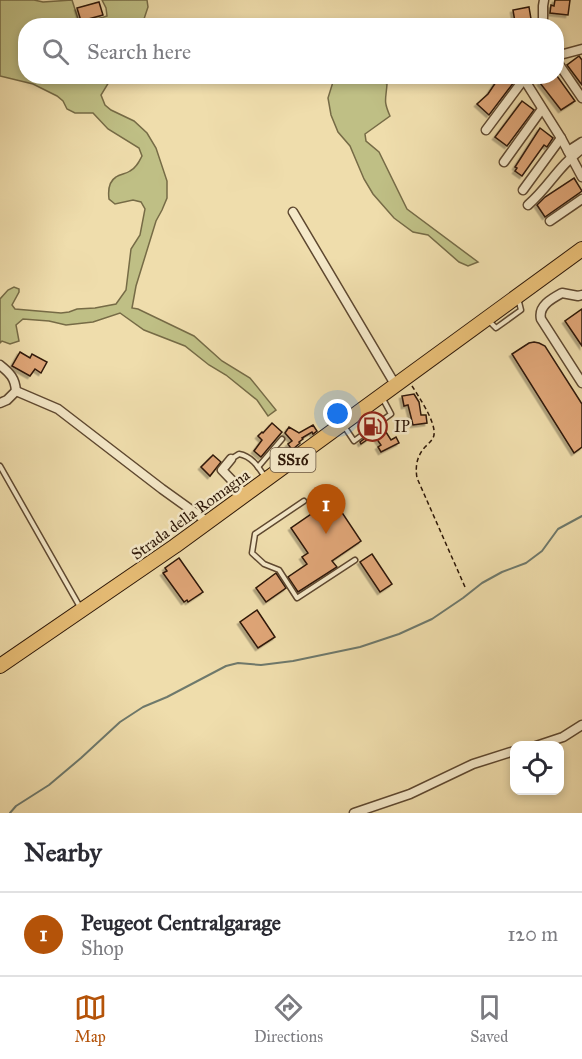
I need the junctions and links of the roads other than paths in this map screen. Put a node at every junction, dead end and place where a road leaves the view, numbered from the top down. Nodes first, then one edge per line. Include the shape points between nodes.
1 (544, 0) edge
2 (543, 18) edge
3 (582, 49) edge
4 (564, 54) edge
5 (564, 72) edge
6 (519, 84) edge
7 (527, 84) edge
8 (582, 98) edge
9 (542, 109) junction
10 (486, 130) dead end
11 (561, 138) junction
12 (582, 142) edge
13 (582, 149) edge
14 (570, 154) junction
15 (504, 162) dead end
16 (582, 177) edge
17 (523, 190) dead end
18 (582, 199) edge
19 (528, 205) dead end
20 (293, 212) dead end
21 (550, 221) dead end
22 (580, 254) edge
23 (582, 295) edge
24 (0, 365) edge
25 (582, 383) edge
26 (396, 386) junction
27 (16, 391) junction
28 (381, 396) junction
29 (0, 403) edge
30 (342, 425) junction
31 (282, 439) dead end
32 (231, 459) joint
33 (0, 466) edge
34 (258, 467) junction
35 (267, 480) junction
36 (246, 495) junction
37 (304, 501) dead end
38 (208, 522) junction
39 (355, 560) dead end
40 (82, 610) junction
41 (0, 666) edge
42 (582, 725) edge
43 (551, 741) edge
44 (510, 752) edge
45 (354, 813) edge

1 - 2 street
3 - 4 street
5 - 8 street
6 - 10 street
7 - 9 street
9 - 11 street
9 - 15 street
11 - 14 street
11 - 17 street
12 - 14 street
13 - 14 street
14 - 16 street
14 - 19 street
18 - 21 street
20 - 26 street
22 - 26 main road, Strada della Romagna / SS16
23 - 25 street via 562,294 542,307 540,313
24 - 27 street via 9,372
26 - 28 main road, Strada della Romagna / SS16
27 - 29 street
27 - 38 street via 58,410
28 - 30 main road, Strada della Romagna / SS16
28 - 30 lane via 390,414 381,421 354,441
30 - 35 main road, Strada della Romagna / SS16
31 - 34 lane
32 - 34 lane via 246,455
32 - 36 street via 222,470
33 - 40 lane
34 - 35 lane
35 - 36 main road, Strada della Romagna / SS16
36 - 38 main road, Strada della Romagna / SS16
37 - 39 lane via 255,534 252,553 279,570 297,598
38 - 40 main road, Strada della Romagna / SS16
40 - 41 main road, Strada della Romagna / SS16
42 - 43 street
44 - 45 street

